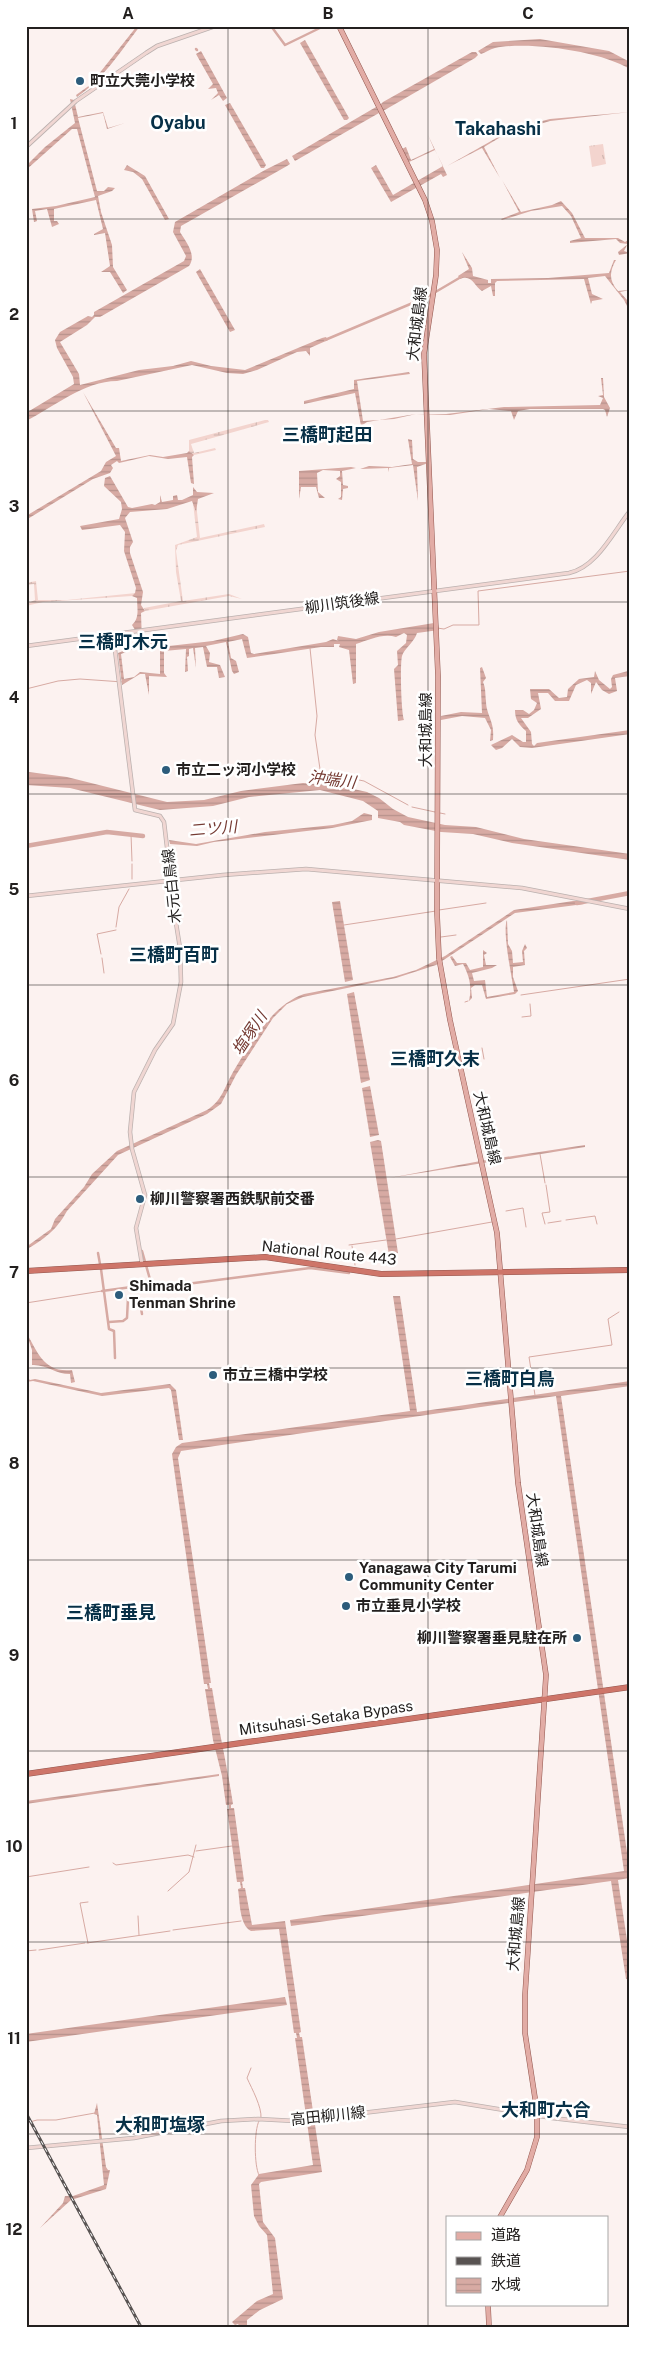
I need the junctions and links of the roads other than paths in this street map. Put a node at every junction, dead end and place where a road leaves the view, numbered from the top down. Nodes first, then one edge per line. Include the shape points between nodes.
1 (215, 26) edge
2 (339, 26) edge
3 (26, 147) edge
4 (630, 511) edge
5 (435, 591) junction
6 (113, 634) junction
7 (26, 646) edge
8 (438, 880) junction
9 (171, 881) junction
10 (26, 896) edge
11 (630, 910) edge
12 (144, 1264) junction
13 (630, 1270) edge
14 (26, 1271) edge
15 (502, 1271) junction
16 (630, 1686) edge
17 (545, 1698) junction
18 (26, 1773) edge
19 (538, 2116) junction
20 (630, 2127) edge
21 (26, 2148) edge
22 (501, 2216) edge
23 (488, 2306) edge
24 (489, 2327) edge

1 - 3 main road via 157,46 146,53 76,101
2 - 5 main road, 大和城島線 via 428,207 436,236 437,266 424,354
4 - 5 main road, 柳川筑後線 via 598,554 576,571
5 - 6 main road, 柳川筑後線
5 - 8 main road, 大和城島線
6 - 7 main road, 柳川筑後線
6 - 9 main road, 木元白鳥線 via 135,810 160,816 164,822
8 - 9 main road via 306,869
8 - 11 main road via 537,890
8 - 15 main road, 大和城島線 via 439,960 496,1227
9 - 10 main road
9 - 12 main road, 木元白鳥線 via 179,919 176,927 181,986 173,1024 135,1088 130,1132 145,1195 136,1228
12 - 14 highway, National Route 443
12 - 15 highway, National Route 443 via 266,1257 381,1274
13 - 15 highway, National Route 443
15 - 17 main road, 大和城島線 via 518,1483 544,1656
16 - 17 highway, Mitsuhasi-Setaka Bypass
17 - 18 highway, Mitsuhasi-Setaka Bypass
17 - 19 main road, 大和城島線 via 525,1973 525,2024
19 - 20 main road, 高田柳川線
19 - 21 main road, 高田柳川線 via 459,2102 306,2120 221,2122 134,2138
19 - 22 main road, 大和城島線 via 537,2137 530,2161
23 - 24 main road

